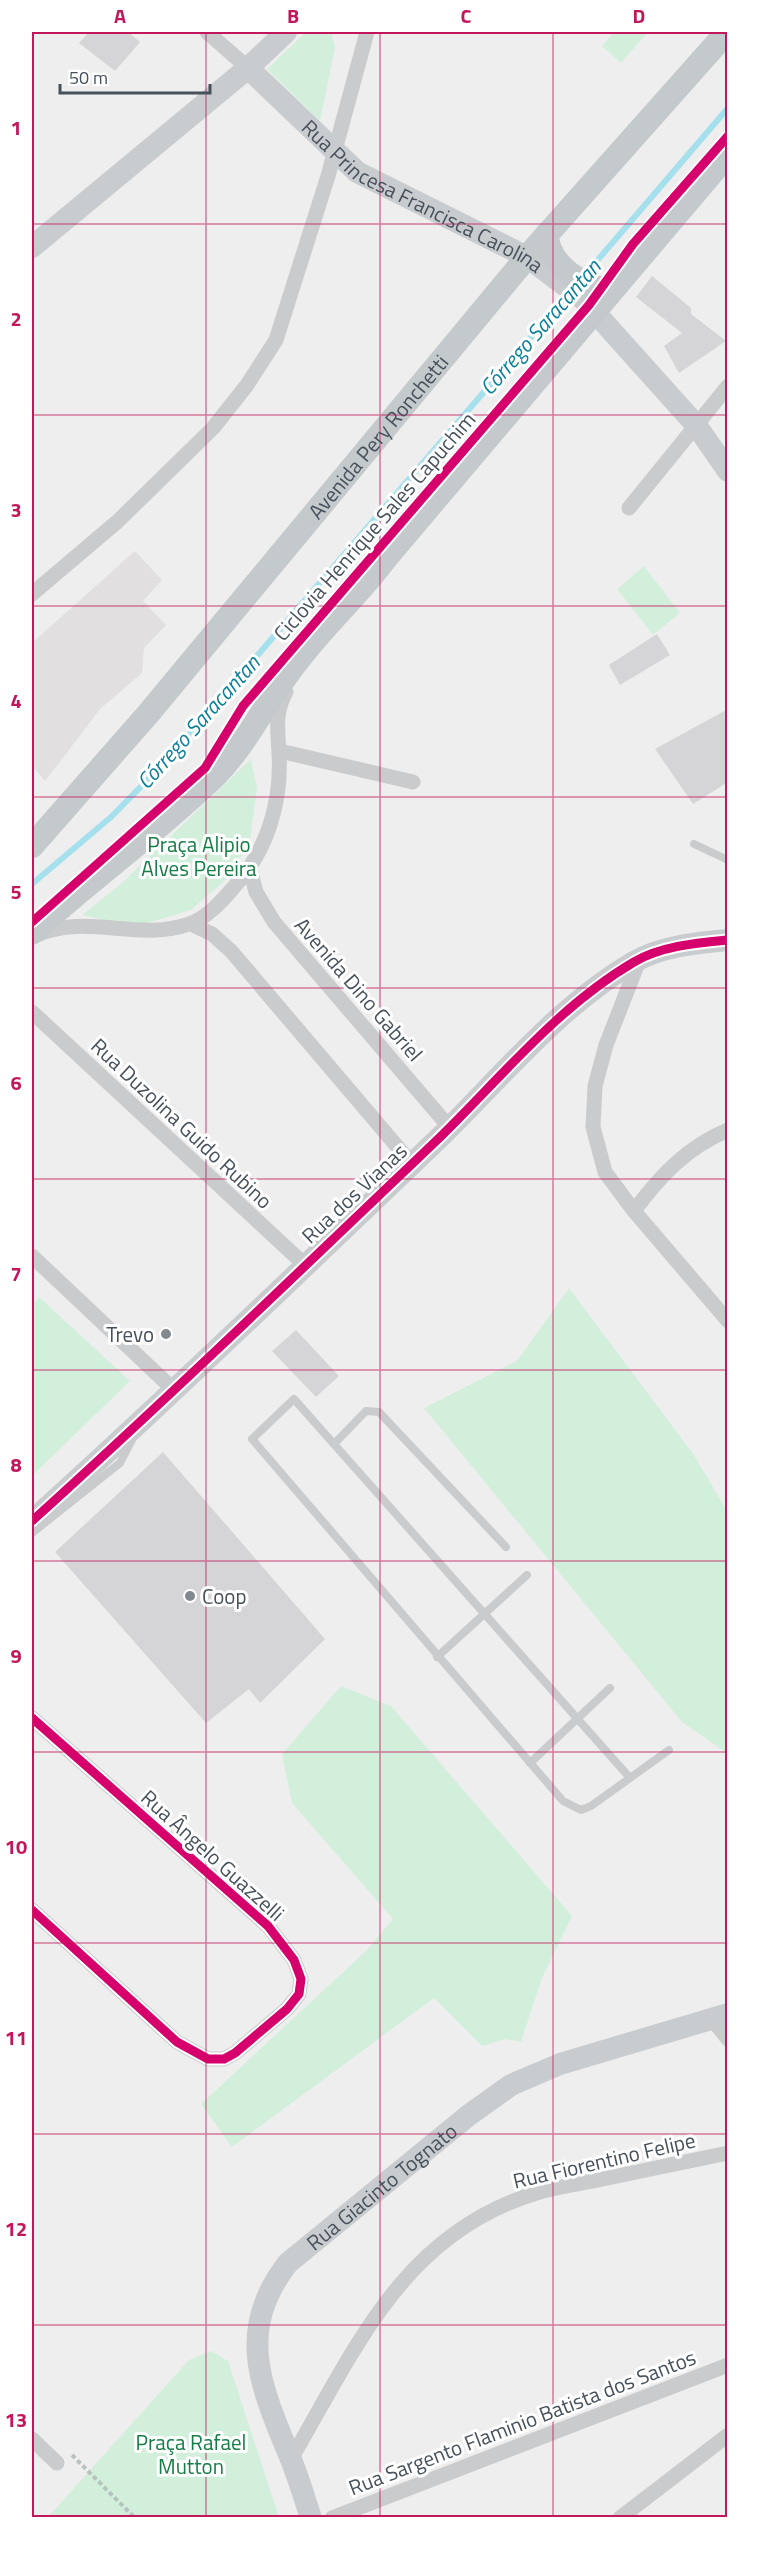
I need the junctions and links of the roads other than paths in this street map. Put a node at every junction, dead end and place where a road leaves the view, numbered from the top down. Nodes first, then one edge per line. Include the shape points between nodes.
1 (207, 32) edge
2 (286, 32) edge
3 (367, 32) edge
4 (727, 32) edge
5 (248, 68) junction
6 (335, 153) junction
7 (728, 154) edge
8 (32, 247) edge
9 (543, 262) junction
10 (589, 299) junction
11 (728, 386) edge
12 (696, 425) junction
13 (728, 471) edge
14 (629, 508) dead end
15 (361, 592) junction
16 (32, 594) edge
17 (280, 751) junction
18 (413, 782) dead end
19 (694, 844) dead end
20 (32, 846) edge
21 (728, 860) edge
22 (250, 869) junction
23 (191, 924) junction
24 (32, 936) edge
25 (728, 940) edge
26 (640, 958) junction
27 (32, 1012) edge
28 (450, 1128) junction
29 (728, 1130) edge
30 (412, 1164) junction
31 (634, 1211) junction
32 (32, 1256) edge
33 (305, 1265) junction
34 (728, 1321) edge
35 (174, 1390) junction
36 (333, 1444) junction
37 (34, 1518) edge
38 (507, 1547) dead end
39 (526, 1575) dead end
40 (484, 1614) junction
41 (437, 1657) junction
42 (610, 1688) dead end
43 (32, 1718) edge
44 (577, 1718) junction
45 (669, 1750) dead end
46 (530, 1763) junction
47 (630, 1778) junction
48 (32, 1910) edge
49 (720, 2016) edge
50 (728, 2039) edge
51 (728, 2152) edge
52 (728, 2365) edge
53 (728, 2435) edge
54 (32, 2439) edge
55 (291, 2459) junction
56 (57, 2463) road end
57 (311, 2517) edge
58 (332, 2517) edge
59 (620, 2517) edge

1 - 5 street, Rua Princesa Francisca Carolina
2 - 5 street
3 - 6 street
4 - 9 main road via 547,234
5 - 6 street, Rua Princesa Francisca Carolina
5 - 8 street
6 - 9 street, Rua Princesa Francisca Carolina via 357,171
6 - 16 street via 276,340 247,385 213,428 118,521
7 - 10 main road via 613,289
9 - 10 main road
9 - 20 main road, Avenida Pery Ronchetti
10 - 12 street
10 - 15 main road
11 - 12 street
12 - 13 street
12 - 14 street
15 - 17 street via 284,696 277,718
15 - 24 main road via 300,656 217,774 84,885
17 - 18 street
17 - 22 street via 271,821
19 - 21 lane
22 - 23 street via 217,906
22 - 28 street, Avenida Dino Gabriel via 256,892 274,922
23 - 24 street via 142,932 68,926
23 - 30 street via 212,934 231,951
25 - 26 street, Rua dos Vianas via 689,944
26 - 28 street, Rua dos Vianas via 578,1001
26 - 31 street via 594,1086 593,1127 605,1172
27 - 33 street, Rua Duzolina Guido Rubino
28 - 30 street, Rua dos Vianas
29 - 31 street via 694,1147 661,1175
30 - 33 street, Rua dos Vianas
31 - 34 street
32 - 35 street
33 - 35 street, Rua dos Vianas
35 - 37 street, Rua dos Vianas
36 - 38 lane via 366,1411 379,1412
36 - 40 lane
36 - 41 lane via 294,1399 252,1439
39 - 40 lane
40 - 41 lane
40 - 44 lane
41 - 46 lane
42 - 44 lane
43 - 48 street, Rua Ângelo Guazzelli via 268,1926 294,1960 301,1979 299,1994 235,2053 224,2059 208,2059 177,2042
44 - 46 lane
44 - 47 lane
45 - 47 lane
46 - 47 lane via 563,1801 581,1810
49 - 50 street
49 - 55 street, Rua Giacinto Tognato via 560,2064 511,2085 288,2263 276,2278 257,2335 258,2366 268,2407
51 - 55 street, Rua Fiorentino Felipe via 537,2193 495,2209 451,2234 416,2264 387,2299
52 - 58 street, Rua Sargento Flaminio Batista dos Santos
53 - 59 street
54 - 56 street
55 - 57 street, Rua Giacinto Tognato

